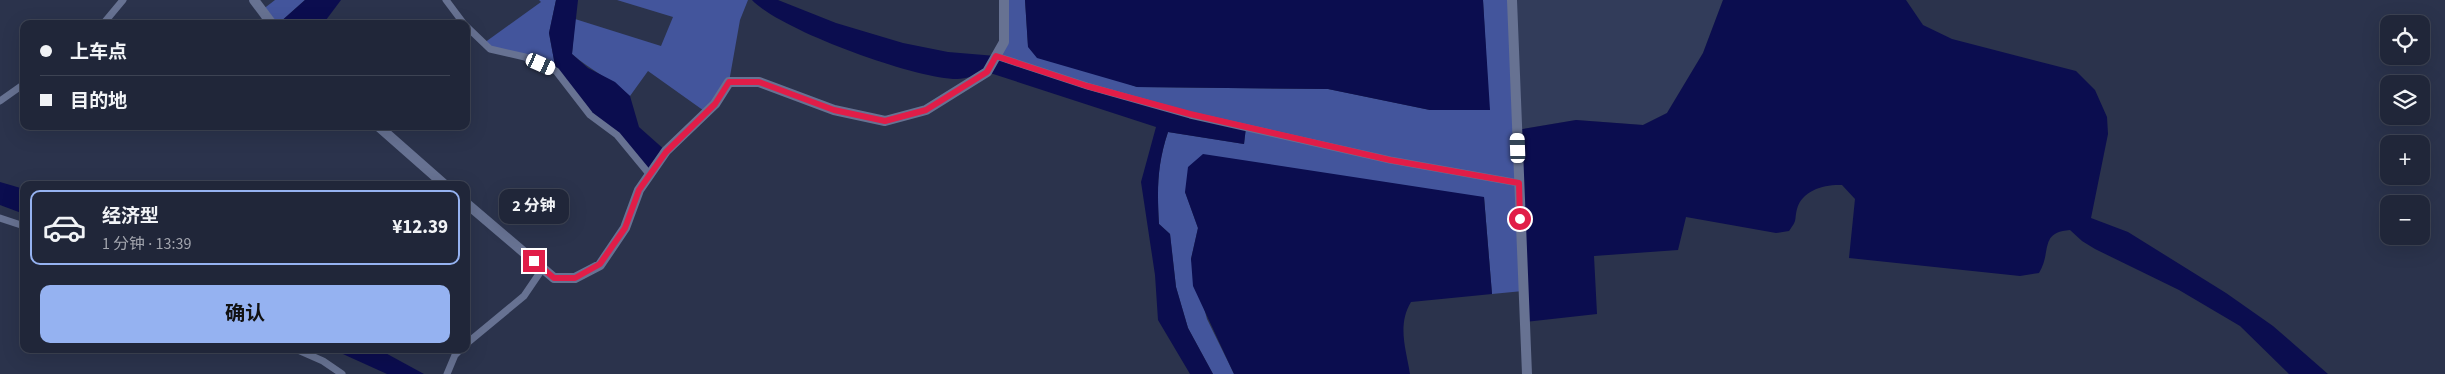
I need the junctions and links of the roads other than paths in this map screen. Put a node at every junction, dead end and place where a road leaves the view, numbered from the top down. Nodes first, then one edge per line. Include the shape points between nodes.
1 (123, 0) edge
2 (254, 0) edge
3 (446, 0) edge
4 (1004, 0) edge
5 (1512, 0) edge
6 (106, 20) edge
7 (269, 20) edge
8 (461, 20) edge
9 (470, 30) edge
10 (996, 56) junction
11 (20, 87) edge
12 (0, 101) edge
13 (383, 130) edge
14 (650, 175) junction
15 (440, 181) edge
16 (1519, 183) junction
17 (470, 206) edge
18 (0, 218) edge
19 (20, 225) edge
20 (543, 268) junction
21 (470, 341) edge
22 (305, 353) edge
23 (457, 353) edge
24 (342, 374) edge
25 (447, 374) edge
26 (1527, 374) edge

1 - 6 lane
2 - 7 street
3 - 8 lane
4 - 10 street via 1004,42
5 - 16 street
9 - 14 lane via 490,48 526,57 556,71 590,114 617,135
10 - 14 street via 987,72 926,110 885,121 834,110 759,82 729,82 715,104 666,152
10 - 16 lane via 1087,86 1190,114 1390,160
11 - 12 lane
13 - 15 street
14 - 20 street via 639,190 625,228 600,264 575,278 554,278
16 - 26 street
17 - 20 street
18 - 19 lane
20 - 21 lane via 524,296
22 - 24 lane
23 - 25 lane

